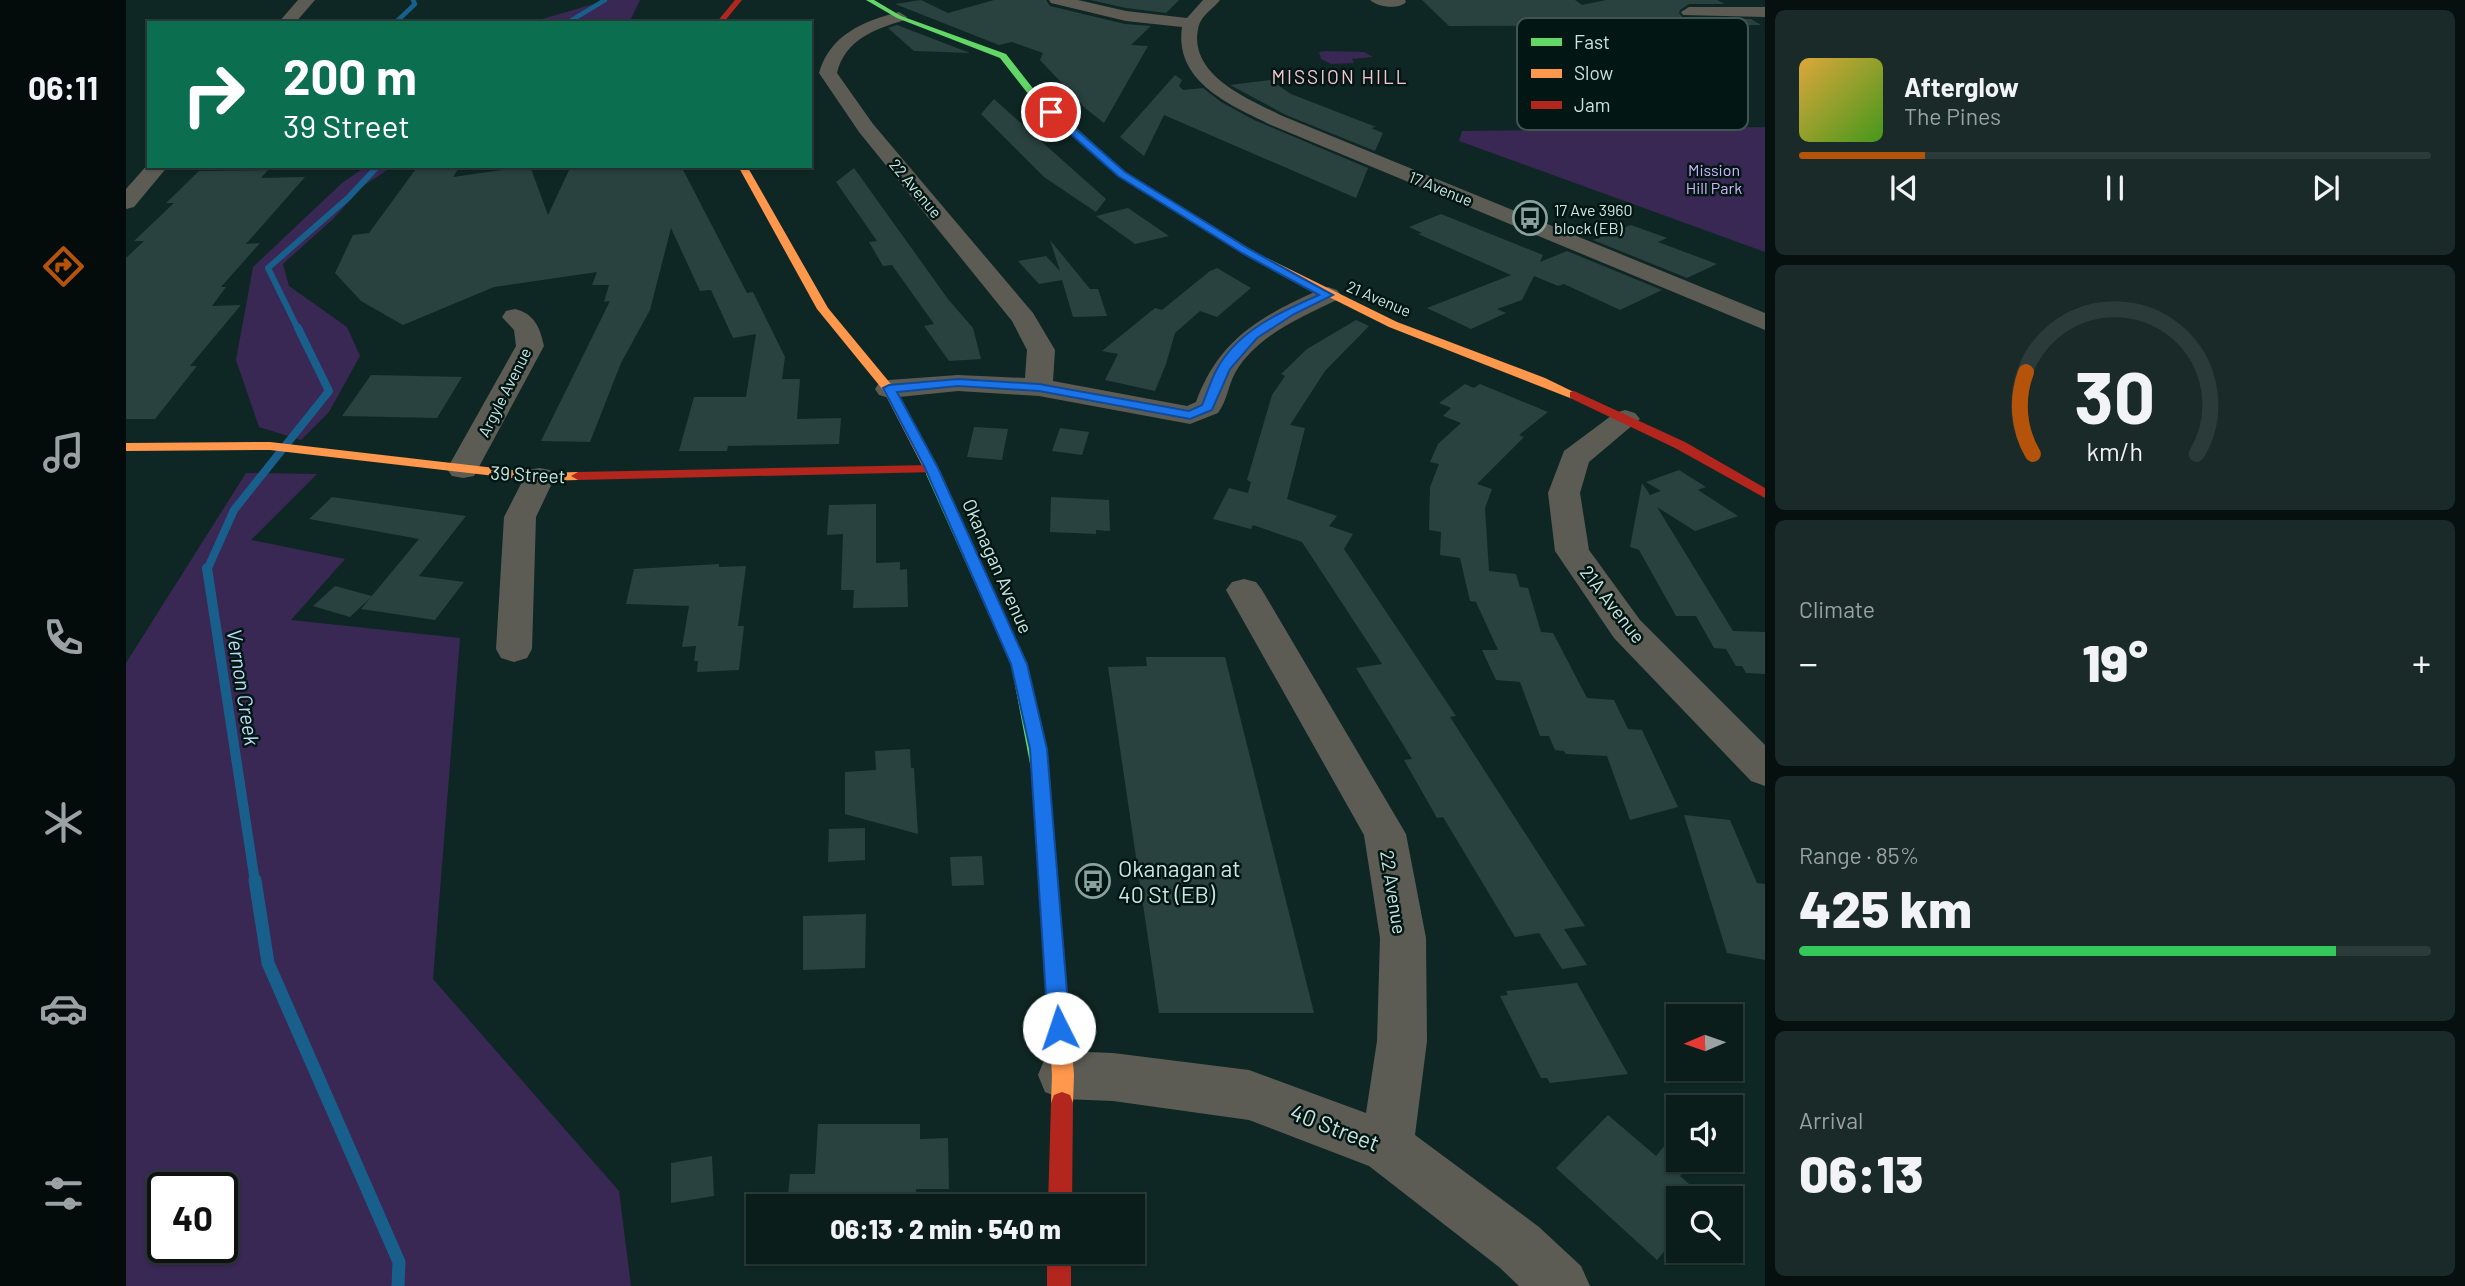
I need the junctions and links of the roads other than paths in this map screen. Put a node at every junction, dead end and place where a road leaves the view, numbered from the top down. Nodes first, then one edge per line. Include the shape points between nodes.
1 (307, 0) edge
2 (739, 0) edge
3 (869, 0) edge
4 (1058, 0) edge
5 (1212, 0) edge
6 (1378, 0) edge
7 (1748, 0) edge
8 (1398, 2) dead end
9 (1765, 11) edge
10 (1689, 12) dead end
11 (899, 17) junction
12 (288, 21) edge
13 (721, 21) edge
14 (1192, 23) junction
15 (156, 168) edge
16 (743, 168) edge
17 (126, 202) edge
18 (1328, 295) junction
19 (514, 317) dead end
20 (1765, 322) edge
21 (1039, 387) junction
22 (889, 388) junction
23 (1625, 419) junction
24 (126, 447) edge
25 (931, 468) junction
26 (463, 469) junction
27 (539, 477) junction
28 (1765, 494) edge
29 (1244, 590) dead end
30 (514, 649) dead end
31 (1765, 770) edge
32 (1063, 1075) junction
33 (1387, 1147) junction
34 (1060, 1194) edge
35 (1059, 1264) edge
36 (1059, 1286) edge
37 (1561, 1286) edge

1 - 12 street
2 - 13 street
3 - 11 street, 21 Avenue
4 - 14 street via 1126,16
5 - 14 street
6 - 8 street
7 - 9 street
9 - 10 street
11 - 18 street, 21 Avenue via 1003,56 1032,93 1122,174 1246,251
11 - 21 street, 22 Avenue via 854,34 830,59 828,73 866,128 1024,319 1041,350
14 - 20 street, 17 Avenue via 1188,47 1197,68 1227,94 1278,121
15 - 17 street
16 - 22 street, Okanagan Avenue via 823,309
18 - 21 street via 1253,335 1224,368 1208,407 1190,415
18 - 23 street, 21 Avenue via 1437,343 1544,380
19 - 26 street, Argyle Avenue via 527,328 530,346
21 - 22 street via 958,383
22 - 25 street, Okanagan Avenue
23 - 28 street, 21 Avenue
23 - 31 street, 21A Avenue via 1575,458 1564,493 1572,551 1627,629
24 - 26 street, 39 Street via 270,446
25 - 27 street, 39 Street
25 - 32 street, Okanagan Avenue via 1019,664 1038,749
26 - 27 street, 39 Street
27 - 30 street via 520,517
29 - 33 street, 22 Avenue via 1385,834 1403,938 1402,1041
32 - 33 street, 40 Street via 1113,1077 1249,1096
32 - 34 street, Okanagan Avenue
33 - 37 street, 40 Street via 1519,1247
35 - 36 street

